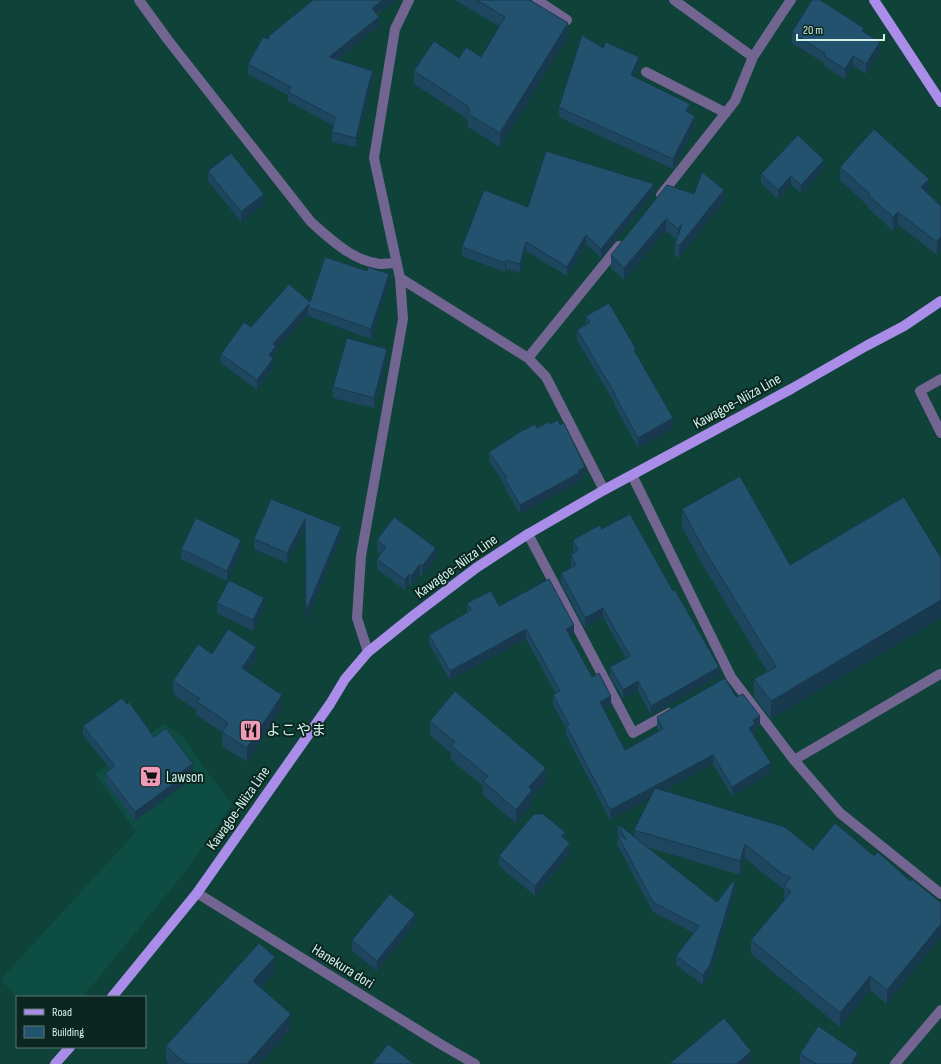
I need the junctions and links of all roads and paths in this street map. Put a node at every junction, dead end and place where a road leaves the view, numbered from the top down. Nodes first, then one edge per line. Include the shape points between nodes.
1 (139, 0) edge
2 (410, 0) edge
3 (537, 0) edge
4 (674, 0) edge
5 (791, 0) edge
6 (874, 0) edge
7 (567, 20) dead end
8 (753, 57) junction
9 (646, 72) dead end
10 (941, 102) edge
11 (726, 113) junction
12 (656, 202) edge
13 (626, 238) edge
14 (396, 263) junction
15 (400, 278) junction
16 (941, 301) edge
17 (528, 358) junction
18 (941, 379) edge
19 (941, 433) edge
20 (632, 475) junction
21 (604, 490) junction
22 (528, 534) junction
23 (368, 652) junction
24 (940, 674) edge
25 (679, 707) edge
26 (794, 760) junction
27 (197, 893) junction
28 (941, 894) edge
29 (113, 996) edge
30 (941, 1010) edge
31 (69, 1048) edge
32 (55, 1064) edge
33 (475, 1064) edge
34 (895, 1064) edge

1 - 14 street via 310,222 333,242 361,259 380,264
2 - 14 street via 395,29 374,158
3 - 7 street
4 - 8 street
5 - 8 street
6 - 10 main road
8 - 11 street via 735,101
9 - 11 street
11 - 12 street
13 - 17 street
14 - 15 street
15 - 17 street
15 - 23 street via 403,319 361,556 357,618
16 - 20 main road, Kawagoe-Niiza Line via 904,326
17 - 21 street via 546,377
18 - 19 street via 920,391
20 - 21 main road, Kawagoe-Niiza Line
20 - 26 street via 728,679
21 - 22 main road, Kawagoe-Niiza Line
22 - 23 main road, Kawagoe-Niiza Line via 476,568
22 - 25 street via 633,733
23 - 27 main road, Kawagoe-Niiza Line via 345,679
24 - 26 street
26 - 28 street via 840,813
27 - 29 main road, Kawagoe-Niiza Line
27 - 33 street, Hanekura dori
30 - 34 street
31 - 32 main road

